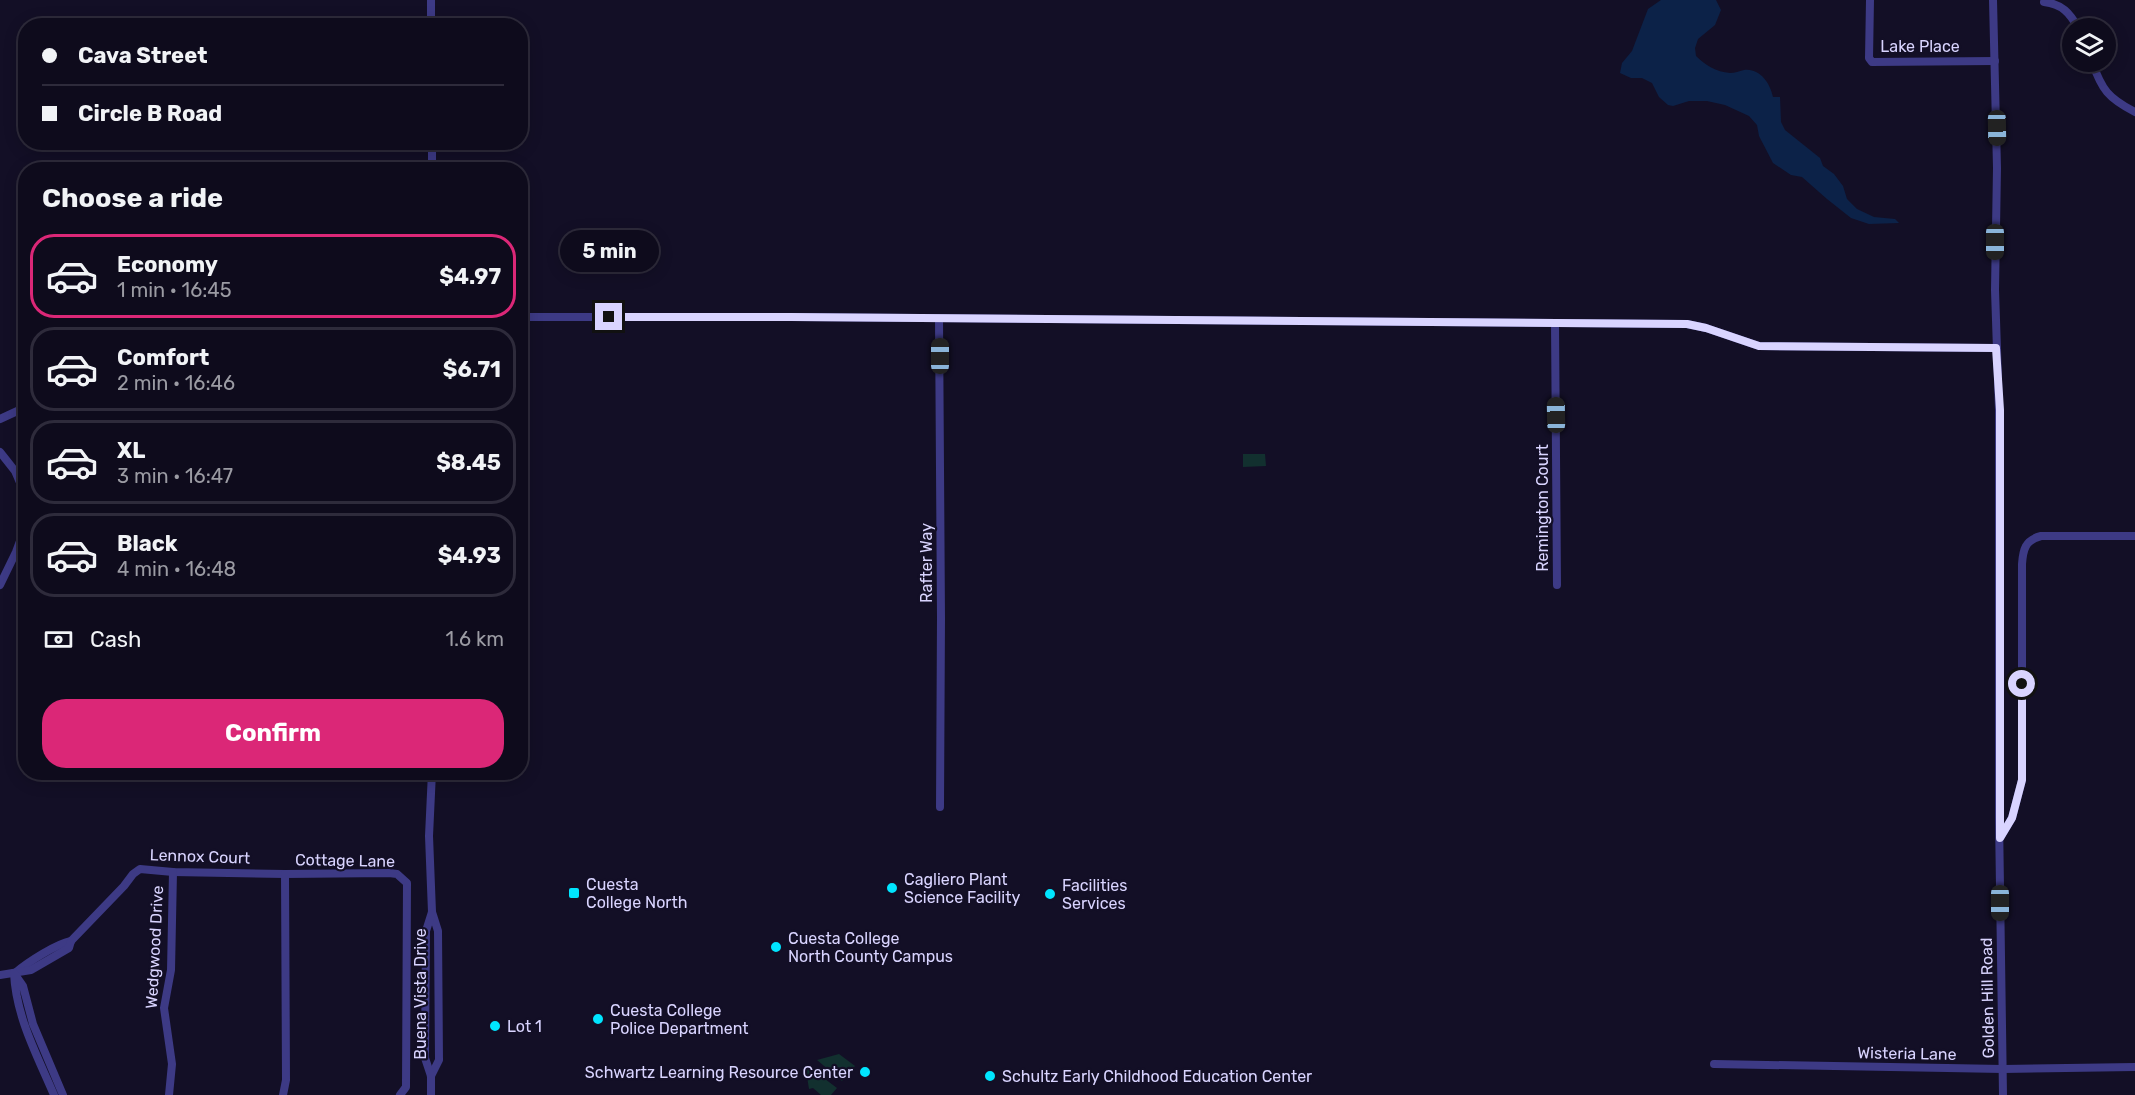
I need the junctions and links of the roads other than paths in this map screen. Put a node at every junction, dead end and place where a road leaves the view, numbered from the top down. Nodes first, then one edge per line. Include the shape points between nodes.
1 (431, 0) edge
2 (1870, 0) edge
3 (1993, 0) edge
4 (2044, 2) dead end
5 (431, 18) edge
6 (2073, 18) edge
7 (1995, 61) junction
8 (2096, 72) edge
9 (2135, 112) edge
10 (528, 317) edge
11 (939, 318) junction
12 (1555, 323) junction
13 (1996, 348) junction
14 (18, 411) edge
15 (1, 420) edge
16 (1, 454) edge
17 (18, 478) edge
18 (2135, 536) edge
19 (18, 547) edge
20 (0, 585) edge
21 (1557, 585) dead end
22 (432, 780) edge
23 (940, 807) dead end
24 (2000, 838) junction
25 (172, 872) junction
26 (285, 874) junction
27 (432, 912) junction
28 (14, 973) junction
29 (0, 975) edge
30 (1714, 1064) dead end
31 (2135, 1067) edge
32 (2003, 1069) junction
33 (431, 1076) junction
34 (54, 1095) edge
35 (63, 1095) edge
36 (169, 1095) edge
37 (283, 1095) edge
38 (400, 1095) edge
39 (431, 1095) edge
40 (2003, 1095) edge

1 - 5 street
2 - 7 street, Lake Place via 1872,62
3 - 7 street, Golden Hill Road
4 - 6 street via 2057,3
7 - 13 street, Golden Hill Road
8 - 9 street via 2108,95
10 - 11 street
11 - 12 street
11 - 23 street, Rafter Way
12 - 13 street via 1687,324 1759,346
12 - 21 street, Remington Court
13 - 24 street, Golden Hill Road via 2000,410
14 - 15 street
16 - 17 street
18 - 24 street via 2041,536 2026,544 2022,564 2022,780 2012,818
19 - 20 street
22 - 27 street, Buena Vista Drive
24 - 32 street, Golden Hill Road
25 - 26 street, Lennox Court
25 - 28 street, Lennox Court via 140,869 71,940
25 - 36 street, Wedgwood Drive via 171,970 164,1008 171,1055
26 - 37 street, Cottage Lane
26 - 38 street, Cottage Lane via 398,874 407,882 406,1087
27 - 33 street, Buena Vista Drive via 426,931 425,1058
27 - 33 street, Buena Vista Drive via 438,931 439,1059
28 - 29 street
28 - 34 street via 22,1022
28 - 35 street via 23,986 27,1009
30 - 32 street, Wisteria Lane
31 - 32 street, Wisteria Lane
32 - 40 street, Golden Hill Road
33 - 39 street, Buena Vista Drive

